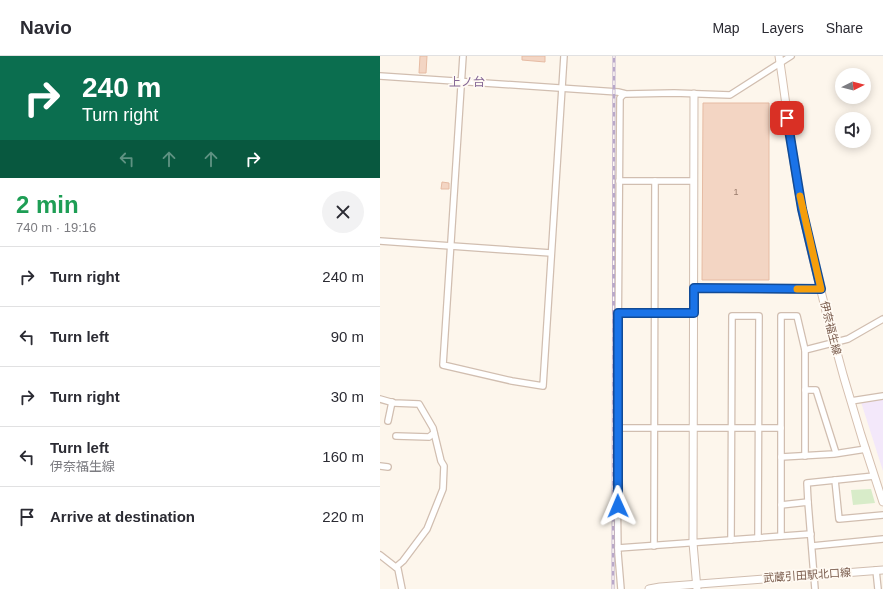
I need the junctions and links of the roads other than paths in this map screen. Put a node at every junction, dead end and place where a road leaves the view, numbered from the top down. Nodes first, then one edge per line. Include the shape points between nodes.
1 (464, 56) edge
2 (564, 56) edge
3 (791, 56) edge
4 (779, 59) edge
5 (380, 76) edge
6 (462, 81) junction
7 (562, 88) junction
8 (624, 94) junction
9 (694, 94) junction
10 (619, 181) junction
11 (655, 181) junction
12 (694, 181) junction
13 (380, 241) edge
14 (451, 246) junction
15 (551, 253) junction
16 (694, 288) junction
17 (821, 289) junction
18 (618, 313) junction
19 (655, 313) junction
20 (694, 313) junction
21 (882, 319) edge
22 (883, 326) edge
23 (834, 343) junction
24 (805, 350) junction
25 (805, 390) junction
26 (883, 396) edge
27 (380, 399) edge
28 (851, 401) junction
29 (392, 402) junction
30 (388, 421) dead end
31 (618, 428) junction
32 (654, 428) junction
33 (694, 428) junction
34 (732, 428) junction
35 (759, 428) junction
36 (781, 428) junction
37 (434, 433) junction
38 (396, 436) dead end
39 (866, 449) junction
40 (836, 453) junction
41 (804, 456) junction
42 (781, 457) junction
43 (380, 466) edge
44 (388, 468) dead end
45 (874, 476) junction
46 (835, 480) junction
47 (808, 502) junction
48 (883, 502) edge
49 (781, 505) junction
50 (883, 515) edge
51 (811, 534) junction
52 (781, 536) junction
53 (758, 538) junction
54 (883, 539) edge
55 (732, 540) junction
56 (693, 543) junction
57 (654, 546) junction
58 (812, 546) junction
59 (618, 548) junction
60 (380, 555) edge
61 (396, 567) junction
62 (880, 570) edge
63 (814, 575) junction
64 (696, 586) edge
65 (658, 588) edge
66 (402, 589) edge
67 (621, 589) edge
68 (649, 589) edge
69 (815, 589) edge
70 (878, 589) edge

1 - 6 street
2 - 7 street
3 - 4 street
4 - 9 street via 730,95
4 - 17 street, 伊奈福生線 via 802,209
5 - 6 street
6 - 7 street
6 - 14 street
7 - 8 street
7 - 15 street
8 - 9 street
8 - 10 street via 620,98
9 - 12 street
10 - 11 street
10 - 18 street
11 - 12 street
11 - 19 street
12 - 16 street
13 - 14 street
14 - 15 street
14 - 15 street via 443,365 512,382 542,386
16 - 17 street
16 - 20 street
17 - 23 street, 伊奈福生線
18 - 19 street
18 - 31 street
19 - 20 street
19 - 32 street
20 - 33 street
21 - 22 street
21 - 23 street via 848,339
23 - 24 street
23 - 28 street, 伊奈福生線
24 - 25 street
24 - 36 street via 797,316 782,316
25 - 40 street via 816,390
25 - 41 street
26 - 28 street
27 - 29 street
28 - 39 street, 伊奈福生線
29 - 30 street
29 - 37 street via 419,404
31 - 32 street
31 - 59 street
32 - 33 street
32 - 57 street
33 - 34 street
33 - 56 street
34 - 35 street
34 - 35 street via 732,316 759,316
34 - 55 street
35 - 36 street
35 - 53 street
36 - 42 street
37 - 38 street via 429,437
37 - 61 street via 444,466 443,489 428,529
39 - 40 street
39 - 45 street, 伊奈福生線
40 - 41 street
41 - 42 street
42 - 49 street
43 - 44 street
45 - 46 street
45 - 48 street, 伊奈福生線
46 - 47 street via 807,483
46 - 50 street via 839,519
47 - 49 street
47 - 51 street
49 - 52 street
51 - 52 street
51 - 58 street
52 - 53 street
53 - 55 street
54 - 58 street
55 - 56 street
56 - 57 street
56 - 64 street
57 - 59 street
58 - 63 street
59 - 67 street
60 - 61 street
61 - 66 street
62 - 63 street, 武蔵引田駅北口線
62 - 70 street
63 - 64 street, 武蔵引田駅北口線
63 - 69 street
64 - 65 street, 武蔵引田駅北口線
65 - 68 street, 武蔵引田駅北口線

